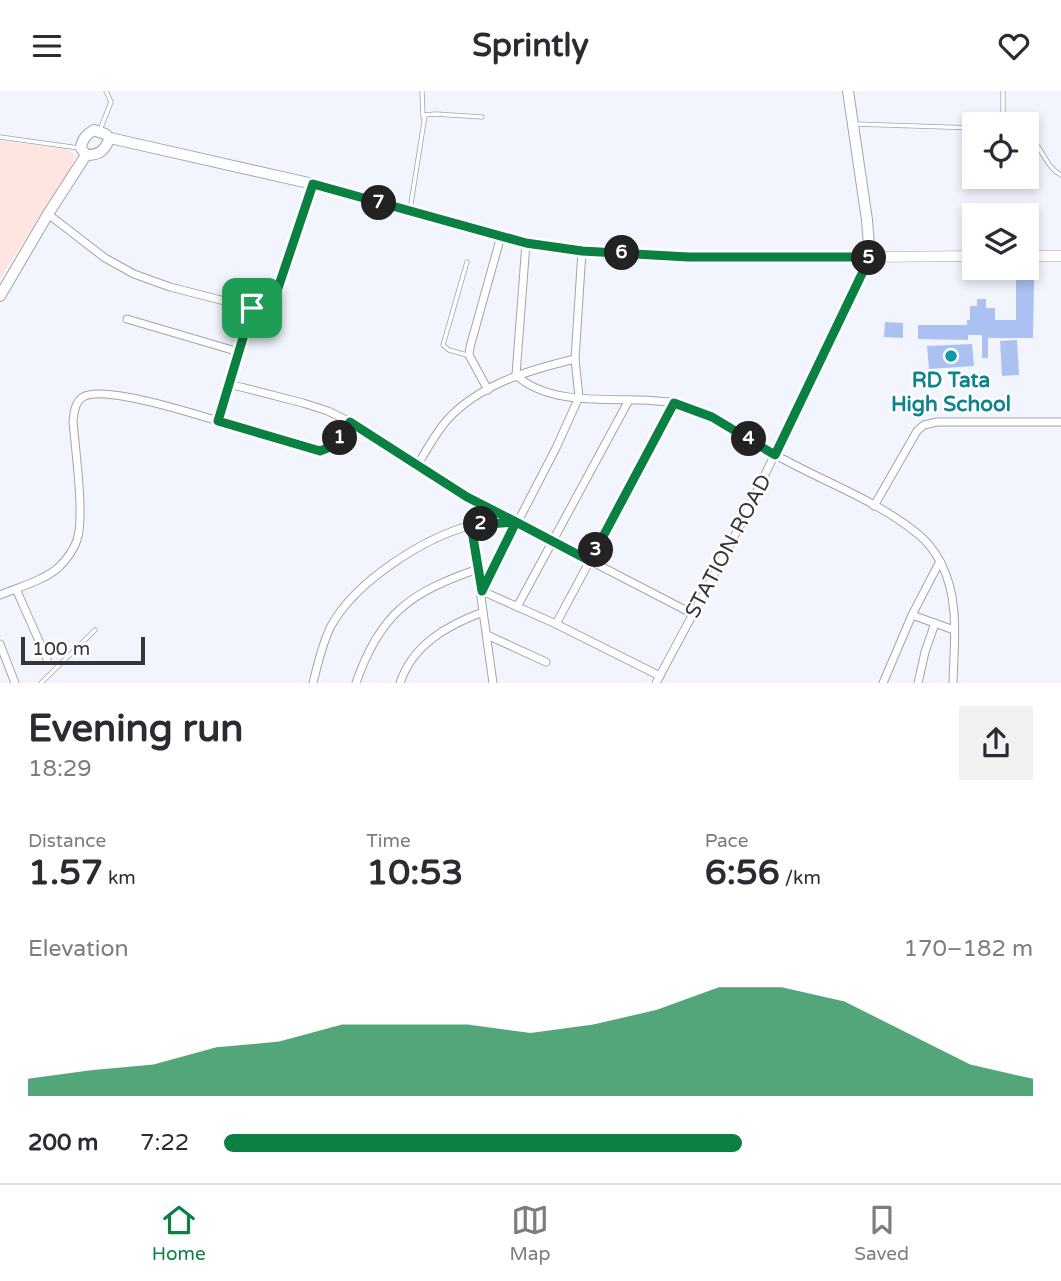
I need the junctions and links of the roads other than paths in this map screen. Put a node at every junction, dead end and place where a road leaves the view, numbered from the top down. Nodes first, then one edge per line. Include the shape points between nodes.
1 (106, 91) edge
2 (422, 91) edge
3 (848, 91) edge
4 (1003, 91) edge
5 (1003, 112) edge
6 (482, 117) dead end
7 (423, 119) junction
8 (853, 123) junction
9 (962, 127) edge
10 (105, 135) junction
11 (0, 137) edge
12 (1039, 147) edge
13 (84, 152) junction
14 (1061, 175) edge
15 (313, 184) junction
16 (410, 212) junction
17 (48, 214) junction
18 (501, 236) junction
19 (526, 243) junction
20 (582, 251) junction
21 (962, 256) edge
22 (1039, 256) edge
23 (1061, 256) edge
24 (870, 257) junction
25 (467, 262) dead end
26 (0, 296) edge
27 (252, 308) junction
28 (127, 319) dead end
29 (239, 352) junction
30 (469, 355) junction
31 (575, 359) junction
32 (516, 375) junction
33 (229, 384) junction
34 (488, 390) junction
35 (579, 397) junction
36 (629, 400) junction
37 (674, 403) junction
38 (218, 421) junction
39 (350, 422) junction
40 (1061, 422) edge
41 (775, 455) junction
42 (417, 466) junction
43 (874, 506) junction
44 (516, 522) junction
45 (471, 525) junction
46 (553, 542) junction
47 (590, 561) junction
48 (940, 561) junction
49 (478, 569) junction
50 (16, 589) junction
51 (482, 591) junction
52 (0, 595) edge
53 (517, 607) junction
54 (484, 612) junction
55 (693, 614) junction
56 (912, 615) junction
57 (935, 623) junction
58 (556, 624) junction
59 (95, 630) dead end
60 (954, 630) junction
61 (487, 635) junction
62 (0, 644) edge
63 (3, 659) edge
64 (47, 659) dead end
65 (547, 662) dead end
66 (658, 679) edge
67 (15, 683) edge
68 (41, 683) edge
69 (313, 683) edge
70 (356, 683) edge
71 (400, 683) edge
72 (493, 683) edge
73 (883, 683) edge
74 (918, 683) edge
75 (953, 683) edge

1 - 10 lane via 111,102
2 - 7 lane
3 - 8 main road
4 - 5 lane
6 - 7 lane via 430,113
7 - 16 lane
8 - 9 lane
8 - 24 main road
10 - 13 main road via 102,152
10 - 13 main road via 94,130 86,134
10 - 15 main road
11 - 13 lane
12 - 14 lane
13 - 17 main road
15 - 16 main road
15 - 27 street via 276,294
16 - 18 main road
17 - 26 main road
17 - 27 street via 134,274
18 - 19 main road
18 - 30 street
19 - 20 main road
19 - 32 street
20 - 24 main road via 688,257
20 - 31 street
21 - 24 street
22 - 23 street
24 - 41 street, STATION ROAD
25 - 30 lane via 443,345
27 - 29 street
28 - 29 street
29 - 33 street
30 - 34 street
31 - 32 street
31 - 35 street
32 - 34 street
32 - 35 street via 536,388
33 - 38 street
33 - 39 street via 303,403
34 - 42 street via 447,421
35 - 36 street
35 - 44 street
36 - 37 street
36 - 46 street
37 - 41 street via 712,417
37 - 47 street
38 - 39 street via 320,451 335,445
38 - 50 street via 113,394 83,397 73,421 80,515 77,540 59,567
39 - 42 street
40 - 43 street via 924,425
41 - 43 street
41 - 55 street, STATION ROAD
42 - 44 street
43 - 48 street via 921,536
44 - 45 street
44 - 46 street
44 - 51 street
45 - 49 street
45 - 69 street via 413,551 376,574 351,599 332,626
46 - 47 street
46 - 53 street
47 - 55 street
47 - 58 street
48 - 56 street
48 - 60 street via 952,590
49 - 51 street
49 - 70 street via 445,580 397,610 379,631
50 - 52 street
50 - 64 street
51 - 53 street
51 - 54 street
53 - 58 street
54 - 61 street
54 - 71 street via 434,636 417,652
55 - 66 street, STATION ROAD
56 - 57 street
56 - 73 street
57 - 60 street
57 - 74 street
58 - 66 street
59 - 68 lane
60 - 75 street
61 - 65 street
61 - 72 street
62 - 63 street
63 - 67 street

